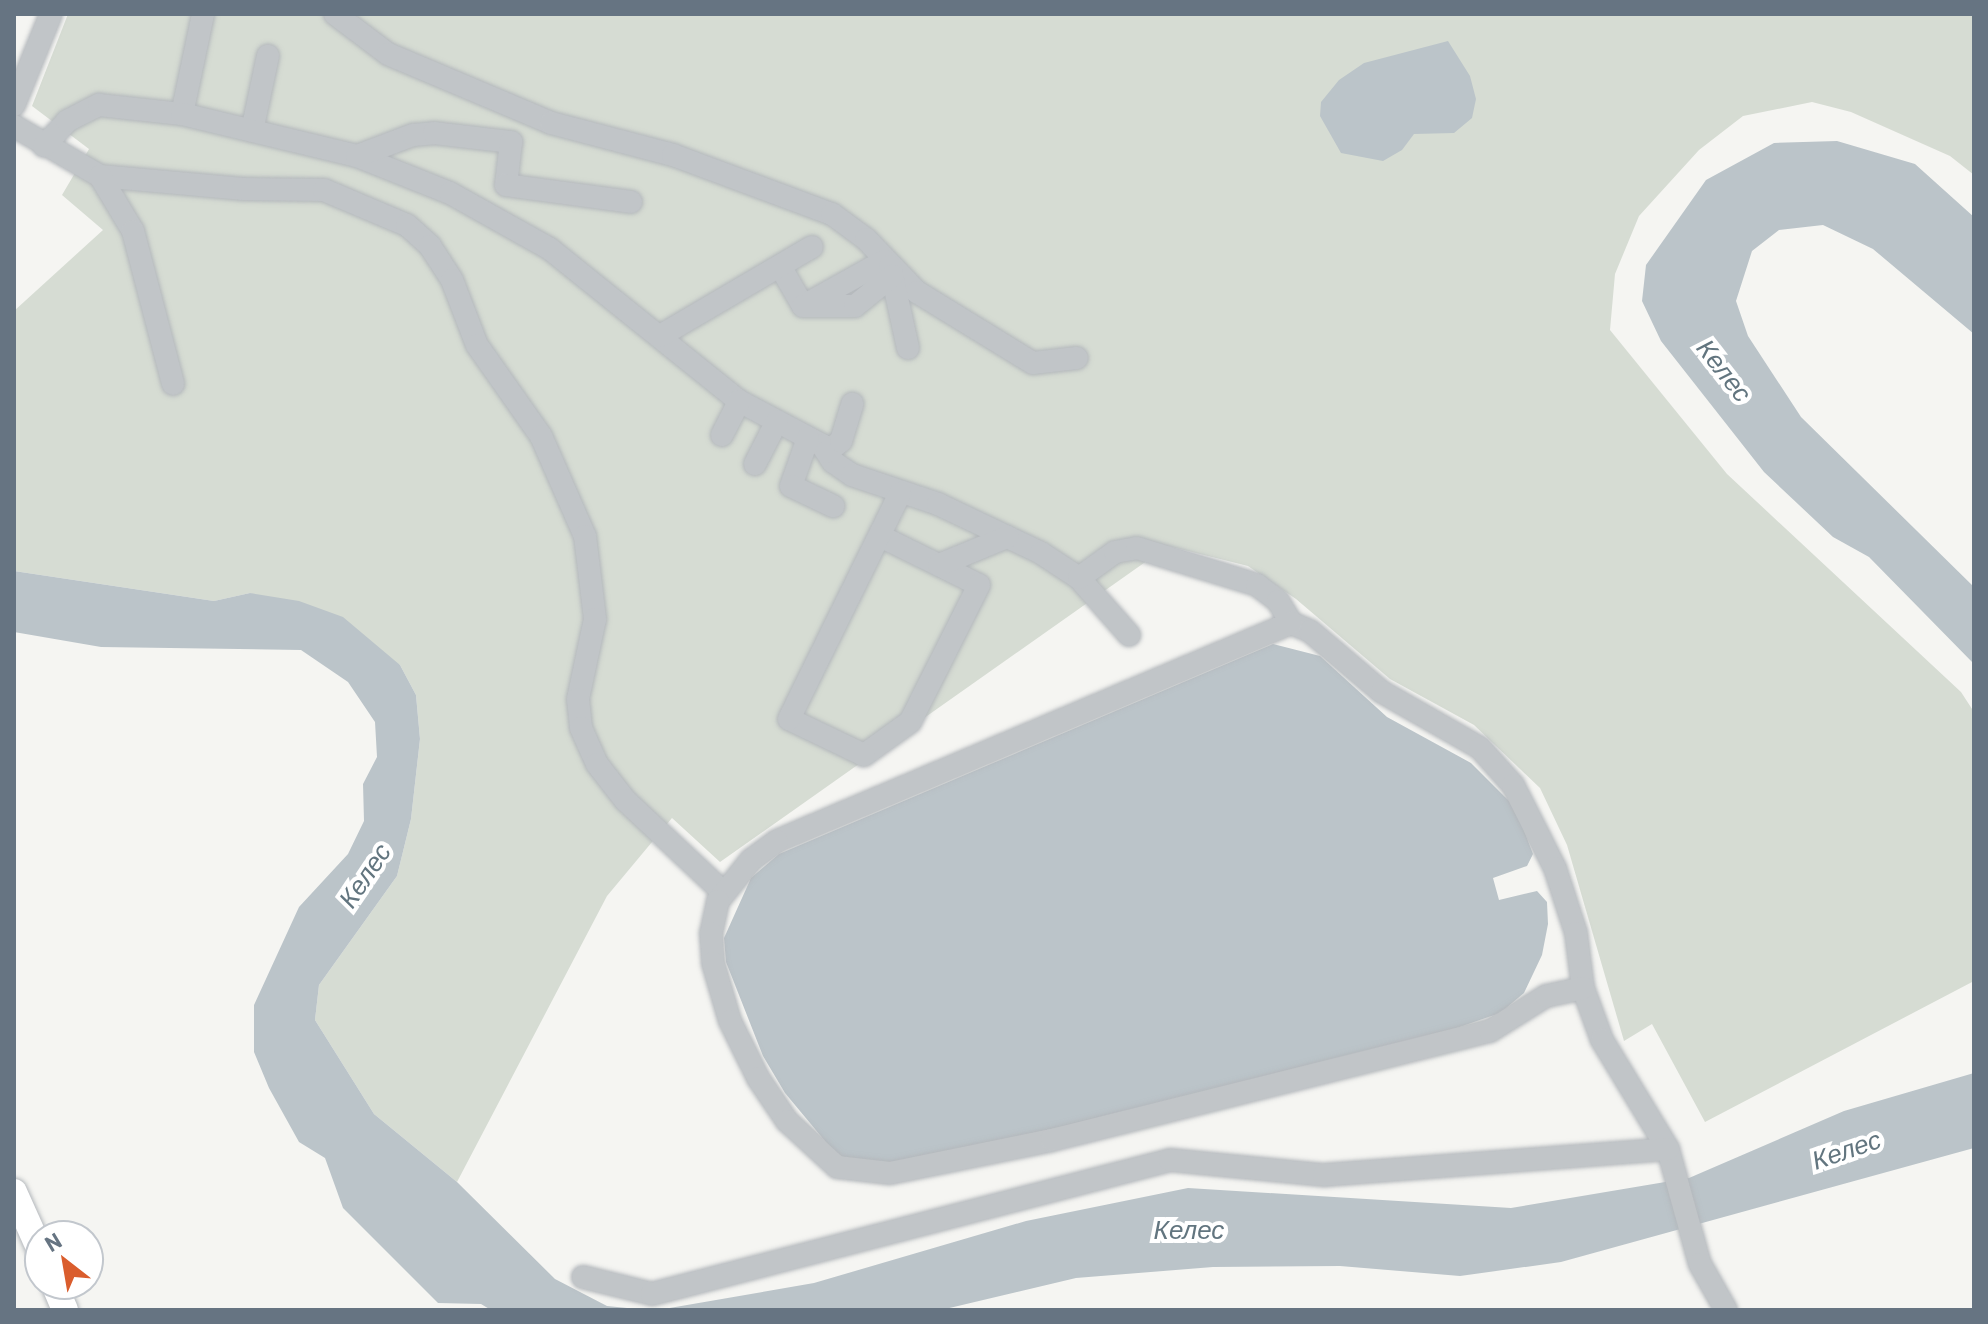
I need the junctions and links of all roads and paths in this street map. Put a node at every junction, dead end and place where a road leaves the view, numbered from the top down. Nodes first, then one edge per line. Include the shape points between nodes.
1 (51, 14) edge
2 (202, 14) edge
3 (335, 14) edge
4 (268, 56) dead end
5 (14, 105) edge
6 (182, 114) junction
7 (14, 126) edge
8 (252, 131) junction
9 (44, 146) junction
10 (357, 156) junction
11 (100, 176) junction
12 (631, 202) dead end
13 (812, 247) dead end
14 (780, 266) junction
15 (888, 268) junction
16 (660, 336) junction
17 (908, 348) dead end
18 (1077, 358) dead end
19 (173, 384) dead end
20 (739, 401) junction
21 (852, 404) dead end
22 (777, 421) junction
23 (722, 435) dead end
24 (808, 438) junction
25 (827, 452) junction
26 (755, 464) dead end
27 (896, 500) junction
28 (833, 506) dead end
29 (880, 536) junction
30 (1007, 537) junction
31 (917, 554) junction
32 (939, 565) junction
33 (1079, 578) junction
34 (1291, 623) junction
35 (1129, 635) dead end
36 (723, 892) junction
37 (1583, 988) junction
38 (1668, 1149) junction
39 (14, 1192) edge
40 (27, 1220) edge
41 (583, 1277) dead end
42 (1726, 1310) edge

1 - 5 street
2 - 6 street
3 - 15 street via 388,54 551,123 673,155 832,214 866,239
4 - 8 street
6 - 8 street
6 - 9 street via 99,105 67,121
7 - 9 street
8 - 10 street
9 - 11 street
10 - 12 street via 413,135 434,133 511,142 506,185
10 - 16 street via 450,193 550,249
11 - 19 street via 133,231
11 - 36 street via 243,189 324,190 407,225 430,246 452,280 477,345 541,436 585,536 595,619 578,699 581,728 597,764 625,800
13 - 14 street
14 - 15 street via 803,306
14 - 16 street
15 - 17 street
15 - 18 street via 917,292 1033,363
16 - 20 street
20 - 22 street
20 - 23 street
21 - 25 street via 841,441
22 - 24 street
22 - 26 street
24 - 25 street
24 - 28 street via 791,486
25 - 27 street via 852,475
27 - 29 street
27 - 30 street
27 - 31 street
29 - 31 street
29 - 32 street via 789,719 864,755 910,722 979,585
30 - 32 street
30 - 33 street
31 - 32 street
33 - 34 street via 1115,552 1137,548 1257,585 1278,601
33 - 35 street
34 - 36 street via 777,841
34 - 37 street via 1310,631 1382,692 1480,748 1513,785 1555,868 1576,933
36 - 37 street via 711,933 713,963 730,1021 787,1121 818,1153 857,1173 890,1173 1052,1140 1490,1031 1546,996
37 - 38 street via 1602,1040
38 - 41 street via 1324,1175 1170,1160 652,1294
38 - 42 street via 1705,1280
39 - 40 main road

